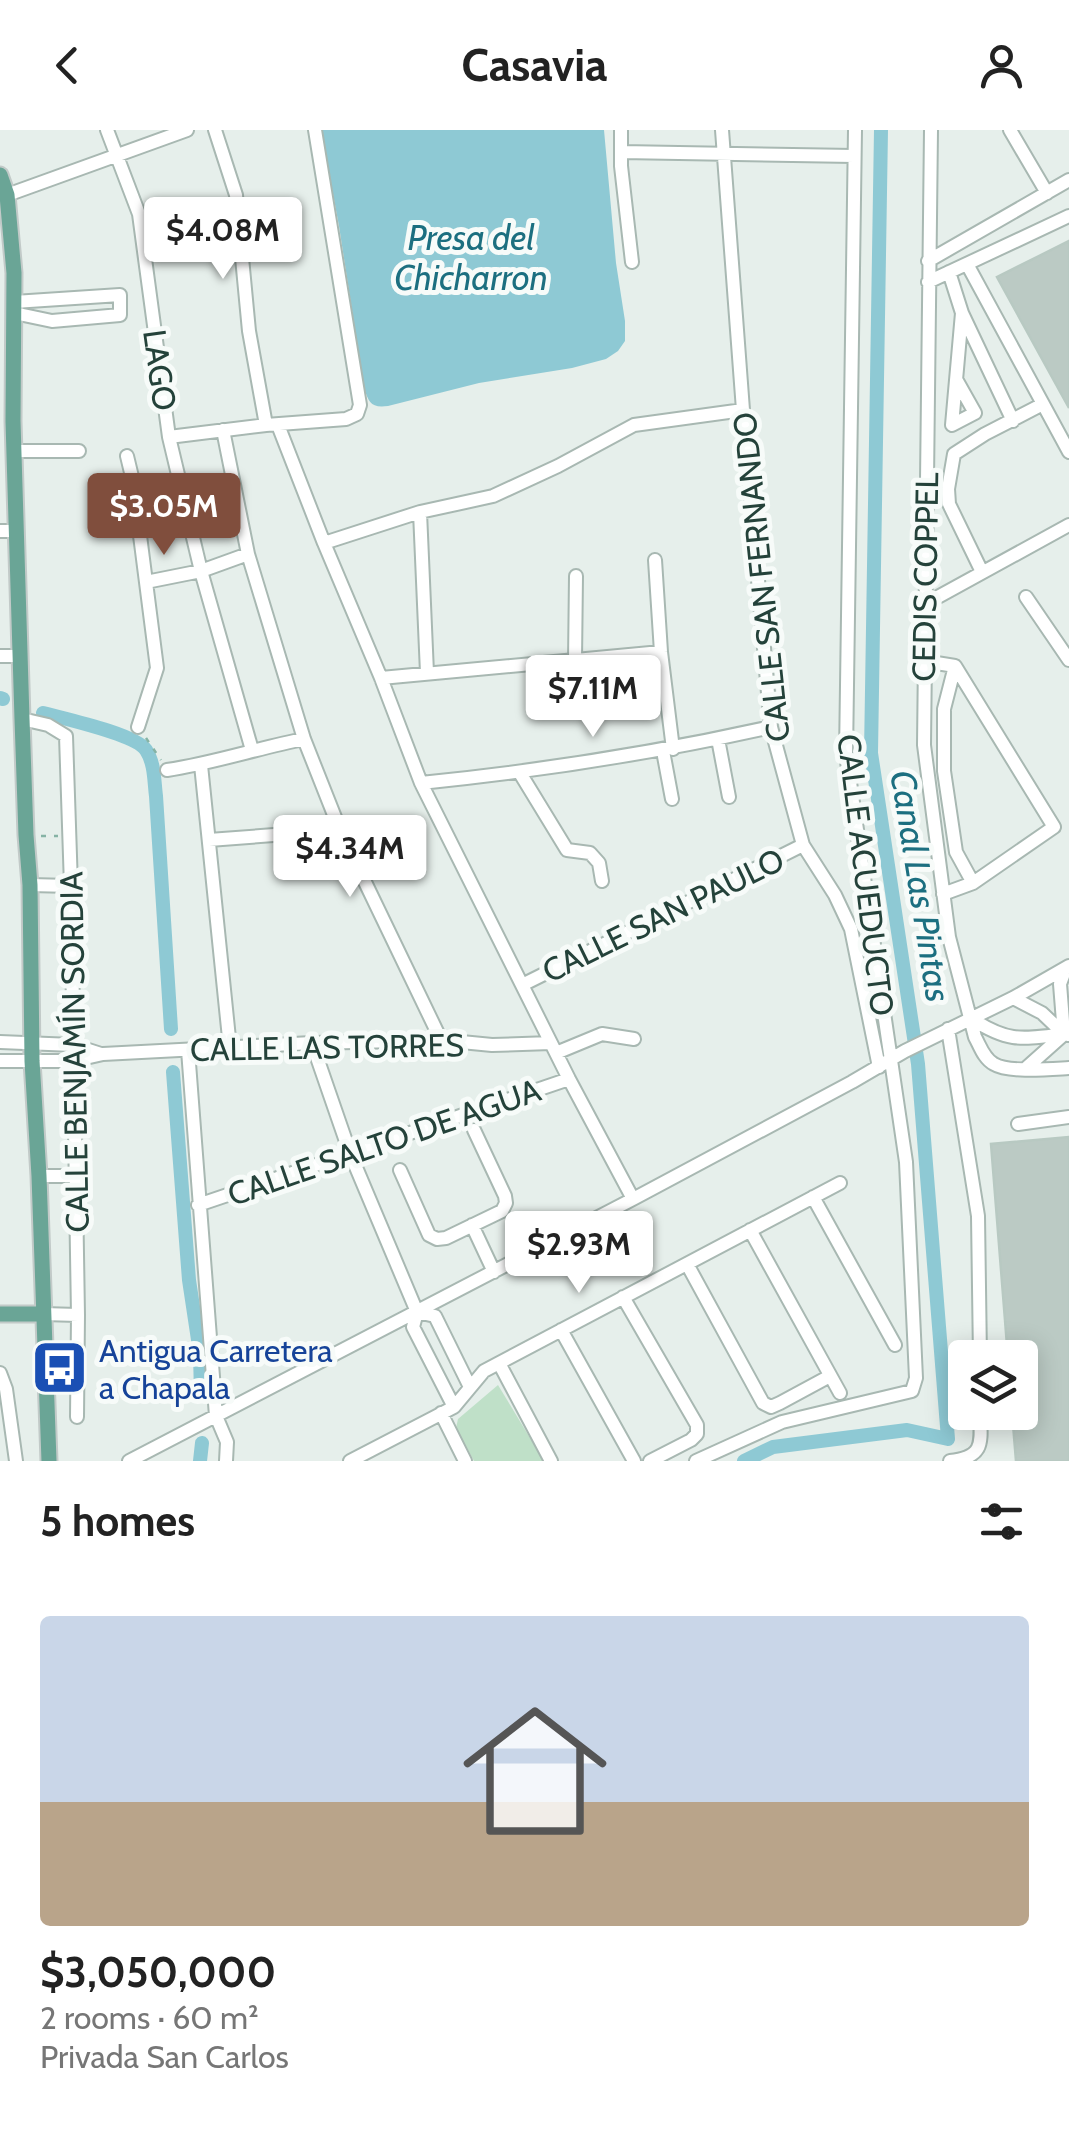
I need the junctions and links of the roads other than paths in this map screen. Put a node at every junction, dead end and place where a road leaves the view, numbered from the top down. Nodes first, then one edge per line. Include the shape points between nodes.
1 (107, 130) edge
2 (187, 130) edge
3 (215, 130) edge
4 (315, 130) edge
5 (620, 130) edge
6 (722, 130) edge
7 (855, 130) edge
8 (931, 130) edge
9 (1010, 130) edge
10 (622, 152) junction
11 (724, 153) junction
12 (117, 155) junction
13 (854, 156) junction
14 (0, 175) edge
15 (1069, 180) edge
16 (1046, 192) junction
17 (7, 195) junction
18 (1069, 216) edge
19 (928, 261) junction
20 (632, 262) dead end
21 (967, 264) junction
22 (950, 272) junction
23 (928, 282) junction
24 (14, 308) junction
25 (962, 313) junction
26 (957, 381) dead end
27 (1043, 404) junction
28 (743, 410) junction
29 (1013, 421) junction
30 (272, 425) junction
31 (223, 430) junction
32 (169, 437) junction
33 (14, 451) junction
34 (80, 452) dead end
35 (1069, 452) edge
36 (127, 456) dead end
37 (7, 469) edge
38 (8, 507) edge
39 (420, 512) junction
40 (1069, 524) edge
41 (8, 531) edge
42 (324, 543) junction
43 (248, 554) junction
44 (655, 560) dead end
45 (200, 571) junction
46 (982, 572) junction
47 (576, 576) dead end
48 (146, 582) junction
49 (1026, 596) dead end
50 (925, 604) junction
51 (661, 652) junction
52 (0, 656) edge
53 (20, 656) junction
54 (575, 660) junction
55 (1069, 660) edge
56 (924, 661) junction
57 (955, 666) junction
58 (428, 674) junction
59 (381, 678) junction
60 (22, 719) junction
61 (138, 727) road end
62 (771, 727) junction
63 (718, 738) junction
64 (304, 739) junction
65 (252, 750) junction
66 (668, 750) junction
67 (201, 765) junction
68 (167, 770) road end
69 (520, 773) junction
70 (421, 784) junction
71 (730, 797) dead end
72 (672, 799) dead end
73 (340, 830) junction
74 (209, 840) junction
75 (803, 845) junction
76 (602, 881) dead end
77 (973, 882) junction
78 (30, 884) junction
79 (71, 886) junction
80 (944, 894) junction
81 (1068, 967) edge
82 (522, 985) junction
83 (1013, 998) junction
84 (972, 1018) junction
85 (948, 1029) junction
86 (1066, 1035) edge
87 (634, 1039) dead end
88 (441, 1040) junction
89 (1, 1042) edge
90 (32, 1043) junction
91 (312, 1043) junction
92 (73, 1045) junction
93 (230, 1048) junction
94 (554, 1048) junction
95 (188, 1050) junction
96 (103, 1054) junction
97 (1, 1061) edge
98 (32, 1061) junction
99 (72, 1061) junction
100 (885, 1063) junction
101 (1069, 1068) edge
102 (1024, 1070) junction
103 (570, 1080) junction
104 (1069, 1117) edge
105 (1018, 1124) dead end
106 (474, 1130) dead end
107 (350, 1154) junction
108 (400, 1170) dead end
109 (39, 1176) junction
110 (75, 1176) junction
111 (840, 1183) dead end
112 (813, 1197) junction
113 (633, 1199) junction
114 (198, 1204) junction
115 (472, 1226) junction
116 (750, 1230) junction
117 (686, 1264) junction
118 (494, 1272) junction
119 (623, 1297) junction
120 (416, 1312) junction
121 (0, 1314) edge
122 (43, 1314) junction
123 (78, 1315) junction
124 (561, 1330) junction
125 (980, 1340) edge
126 (895, 1344) dead end
127 (499, 1362) junction
128 (0, 1373) edge
129 (830, 1376) junction
130 (470, 1387) junction
131 (840, 1392) dead end
132 (448, 1410) junction
133 (216, 1416) junction
134 (77, 1418) dead end
135 (981, 1430) edge
136 (358, 1459) edge
137 (16, 1461) edge
138 (49, 1461) edge
139 (129, 1461) edge
140 (226, 1461) edge
141 (465, 1461) edge
142 (551, 1461) edge
143 (634, 1461) edge
144 (650, 1461) edge
145 (696, 1461) edge
146 (950, 1461) edge

1 - 12 street, LAGO
2 - 12 street
3 - 30 street via 236,195 249,331
4 - 30 street via 360,404 346,419
5 - 10 street
6 - 11 street, CALLE SAN FERNANDO
7 - 13 street, CALLE ACUEDUCTO
8 - 19 street, CEDIS COPPEL
9 - 16 street
10 - 11 street
10 - 20 street
11 - 13 street
11 - 28 street, CALLE SAN FERNANDO
12 - 17 street
12 - 32 street, LAGO via 139,214
13 - 100 street, CALLE ACUEDUCTO via 846,755
14 - 17 main road
15 - 16 street
16 - 19 street
17 - 24 main road
18 - 21 street
19 - 23 street, CEDIS COPPEL
21 - 22 street
21 - 27 street
22 - 23 street
22 - 25 street
23 - 50 street, CEDIS COPPEL
24 - 24 street via 120,295 120,315 52,322
24 - 33 main road
25 - 26 street
25 - 29 street
27 - 29 street
27 - 35 street
28 - 39 street via 634,425 494,496
28 - 62 street, CALLE SAN FERNANDO
29 - 46 street via 954,454 949,504
30 - 31 street
30 - 42 street
31 - 32 street
31 - 43 street
32 - 45 street, LAGO
33 - 34 street
33 - 37 main road
36 - 48 street
37 - 38 main road
38 - 41 main road
39 - 42 street
39 - 58 street
40 - 46 street
41 - 53 main road
42 - 59 street
43 - 45 street
43 - 64 street
44 - 51 street
45 - 48 street
45 - 65 street, LAGO
46 - 50 street
47 - 54 street
48 - 61 street via 156,668
49 - 55 street
50 - 56 street, CEDIS COPPEL
51 - 54 street
51 - 66 street
52 - 53 street
53 - 60 main road
54 - 58 street
56 - 57 street
56 - 80 street, CEDIS COPPEL via 924,745
57 - 77 street via 944,709 944,771 956,852
57 - 77 street via 1054,826
58 - 59 street
59 - 70 street
60 - 78 main road
60 - 79 street, CALLE BENJAMÍN SORDIA via 66,736
62 - 63 street
62 - 75 street, CALLE SAN FERNANDO
63 - 66 street
63 - 71 street
64 - 65 street
64 - 73 street
65 - 67 street
66 - 69 street
66 - 72 street
67 - 68 street
67 - 74 street
69 - 70 street
69 - 76 street via 567,850 590,853
70 - 82 street
73 - 74 street
73 - 88 street
74 - 93 street
75 - 82 street, CALLE SAN PAULO
75 - 100 street, CALLE SAN FERNANDO via 851,929
77 - 80 street
78 - 79 street
78 - 90 main road
79 - 92 street, CALLE BENJAMÍN SORDIA
80 - 84 street, CEDIS COPPEL
81 - 83 street
81 - 86 street via 1060,984
82 - 94 street
83 - 84 street
83 - 86 street
84 - 85 street
84 - 86 street via 1018,1039
84 - 102 street, CEDIS COPPEL via 982,1052 994,1065
85 - 100 street
85 - 125 street, CALLE ACUEDUCTO via 978,1216
86 - 102 street
87 - 94 street, CALLE LAS TORRES via 602,1034
88 - 91 street, CALLE LAS TORRES
88 - 94 street, CALLE LAS TORRES
89 - 90 street, CALLE LAS TORRES
89 - 97 street
90 - 92 street, CALLE LAS TORRES
90 - 98 main road
91 - 93 street, CALLE LAS TORRES
91 - 107 street
92 - 96 street, CALLE LAS TORRES
92 - 99 street, CALLE BENJAMÍN SORDIA
93 - 95 street, CALLE LAS TORRES
94 - 103 street
95 - 96 street, CALLE LAS TORRES
95 - 114 street
96 - 99 street, CALLE LAS TORRES
97 - 98 street, CALLE LAS TORRES
98 - 99 street, CALLE LAS TORRES
98 - 109 main road
99 - 110 street, CALLE BENJAMÍN SORDIA
100 - 113 street
100 - 145 street, CALLE ACUEDUCTO via 906,1162 912,1390 782,1422
101 - 102 street
103 - 107 street, CALLE SALTO DE AGUA
103 - 113 street
104 - 105 street
106 - 115 street via 506,1204
107 - 114 street, CALLE SALTO DE AGUA
107 - 120 street
108 - 115 street via 429,1235 446,1238
109 - 110 street
109 - 122 main road
110 - 123 street, CALLE BENJAMÍN SORDIA
111 - 112 street
112 - 116 street
112 - 126 street
113 - 118 street
114 - 133 street
115 - 118 street
116 - 117 street
116 - 129 street
117 - 119 street
117 - 129 street via 763,1402 780,1404
118 - 120 street
119 - 124 street
119 - 144 street via 697,1425 692,1440
120 - 130 street via 435,1316
120 - 132 street via 413,1327
120 - 133 street
121 - 122 main road
122 - 123 street
122 - 138 main road
123 - 134 street, CALLE BENJAMÍN SORDIA
124 - 127 street
124 - 143 street
127 - 130 street
127 - 142 street
128 - 137 street
129 - 131 street
130 - 132 street
132 - 136 street
132 - 141 street
133 - 139 street
133 - 140 street via 227,1442
135 - 146 street via 974,1456

